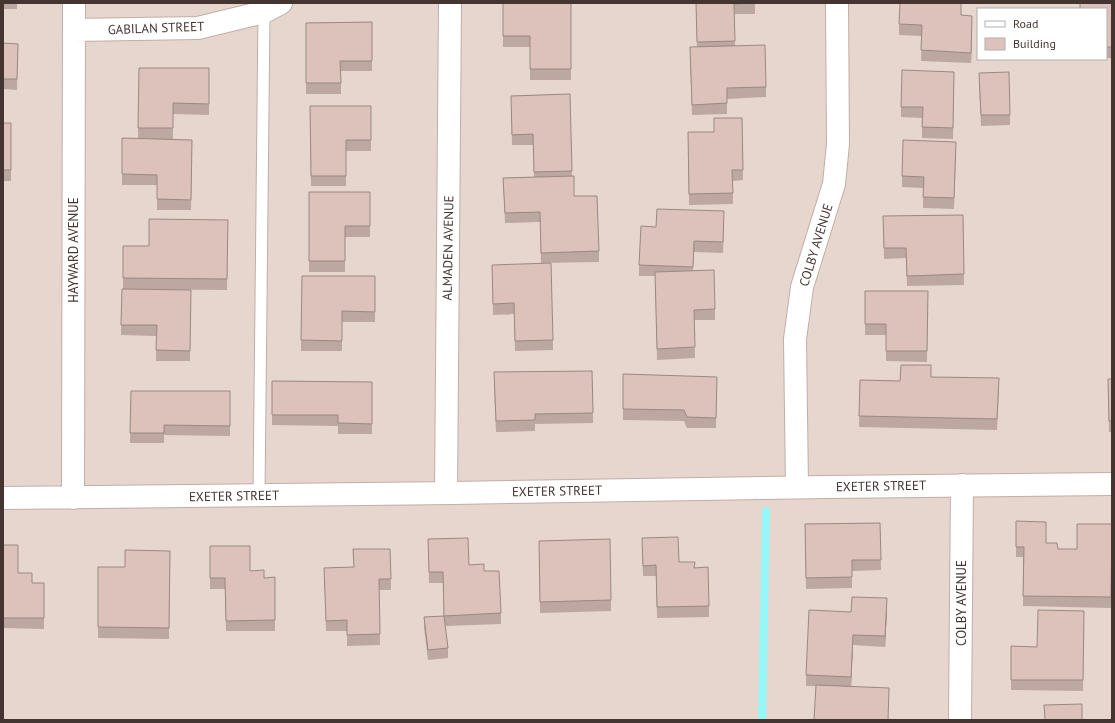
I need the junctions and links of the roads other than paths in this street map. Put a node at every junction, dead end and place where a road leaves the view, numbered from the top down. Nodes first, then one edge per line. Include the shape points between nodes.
1 (74, 3) edge
2 (450, 3) edge
3 (837, 3) edge
4 (273, 8) edge
5 (74, 30) junction
6 (1112, 484) edge
7 (962, 485) junction
8 (797, 487) junction
9 (446, 493) junction
10 (259, 495) junction
11 (3, 498) edge
12 (73, 498) junction
13 (960, 720) edge

1 - 5 street, HAYWARD AVENUE
2 - 9 street, ALMADEN AVENUE
3 - 8 street, COLBY AVENUE via 838,144 834,184 802,287 795,339
4 - 5 street, GABILAN STREET via 198,28
4 - 10 lane
5 - 12 street, HAYWARD AVENUE
6 - 7 street, EXETER STREET
7 - 8 street, EXETER STREET
7 - 13 street, COLBY AVENUE
8 - 9 street, EXETER STREET
9 - 10 street, EXETER STREET
10 - 12 street, EXETER STREET
11 - 12 street, EXETER STREET

